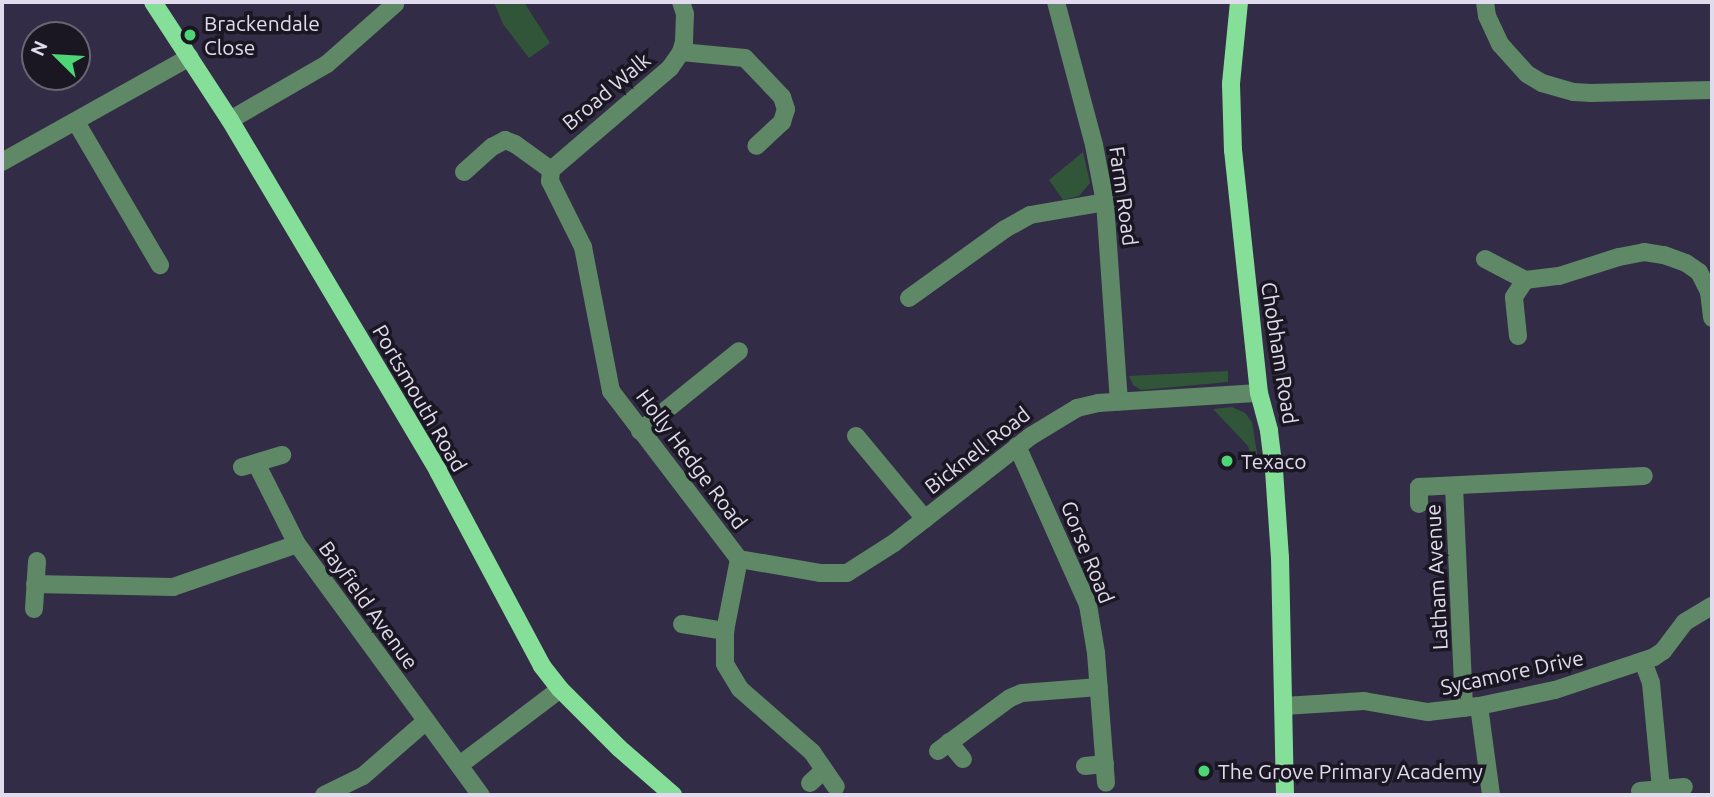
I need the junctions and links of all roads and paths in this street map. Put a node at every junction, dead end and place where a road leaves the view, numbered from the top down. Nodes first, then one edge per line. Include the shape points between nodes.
1 (153, 2) edge
2 (681, 2) edge
3 (1056, 2) edge
4 (1239, 2) edge
5 (1485, 2) edge
6 (395, 4) dead end
7 (681, 52) junction
8 (190, 57) junction
9 (1712, 90) edge
10 (230, 120) junction
11 (76, 122) junction
12 (767, 144) dead end
13 (2, 162) edge
14 (551, 170) junction
15 (464, 173) dead end
16 (1105, 202) junction
17 (1485, 259) dead end
18 (160, 265) dead end
19 (1525, 280) junction
20 (909, 298) dead end
21 (1712, 318) edge
22 (1518, 336) dead end
23 (737, 360) dead end
24 (1259, 393) junction
25 (1119, 402) junction
26 (640, 431) junction
27 (856, 436) dead end
28 (1017, 446) junction
29 (282, 456) dead end
30 (1644, 476) dead end
31 (1454, 486) junction
32 (1419, 504) dead end
33 (925, 519) junction
34 (297, 544) junction
35 (739, 559) junction
36 (37, 561) dead end
37 (36, 584) junction
38 (1712, 606) edge
39 (34, 609) dead end
40 (682, 624) dead end
41 (725, 631) junction
42 (1643, 661) junction
43 (1099, 687) junction
44 (560, 689) junction
45 (1284, 706) junction
46 (1471, 707) junction
47 (425, 722) junction
48 (963, 758) dead end
49 (461, 764) junction
50 (1105, 764) junction
51 (1085, 766) dead end
52 (1106, 783) dead end
53 (1684, 786) dead end
54 (836, 787) dead end
55 (1661, 789) junction
56 (1640, 790) dead end
57 (324, 795) edge
58 (481, 795) edge
59 (673, 795) edge
60 (1285, 795) edge
61 (1491, 795) edge

1 - 8 main road, Portsmouth Road
2 - 7 street, Broad Walk via 685,22
3 - 16 street, Farm Road
4 - 24 main road, Chobham Road via 1232,63 1233,150
5 - 9 street via 1500,44 1527,74 1542,83 1591,93
6 - 10 street via 327,64
7 - 12 street via 752,62 782,97 786,109
7 - 14 street, Broad Walk via 670,68
8 - 10 main road, Portsmouth Road
8 - 11 street
10 - 44 main road, Portsmouth Road via 438,471 542,666
11 - 13 street
11 - 18 street
14 - 15 street via 505,141
14 - 26 street, Holly Hedge Road via 550,181 583,247 611,390
16 - 20 street via 1030,215
16 - 25 street, Farm Road
17 - 19 street
19 - 21 street via 1559,276 1631,254 1664,255 1699,272 1709,292
19 - 22 street via 1514,297
23 - 26 street
24 - 25 street, Bicknell Road
24 - 45 main road, Chobham Road via 1274,470
25 - 28 street, Bicknell Road via 1068,412
26 - 35 street, Holly Hedge Road
27 - 33 street
28 - 33 street, Bicknell Road
28 - 43 street, Gorse Road via 1088,605
29 - 34 street, Bayfield Avenue via 249,465
30 - 31 street, Latham Avenue
31 - 32 street, Latham Avenue via 1419,487
31 - 46 street, Latham Avenue
33 - 35 street, Bicknell Road via 847,573
34 - 37 street via 173,587
34 - 47 street, Bayfield Avenue
35 - 41 street
36 - 37 street
37 - 39 street
38 - 42 street, Sycamore Drive via 1685,622 1663,651
40 - 41 street
41 - 54 street via 725,664 734,682 812,752 817,777
42 - 46 street, Sycamore Drive via 1555,690
42 - 55 street via 1651,683
43 - 48 street via 1010,698 943,746
43 - 50 street, Gorse Road
44 - 49 street
44 - 59 main road, Portsmouth Road
45 - 46 street, Sycamore Drive via 1364,701 1419,712
45 - 60 main road, Chobham Road
46 - 61 street, Latham Avenue
47 - 49 street, Bayfield Avenue
47 - 57 street via 363,776
49 - 58 street, Bayfield Avenue
50 - 51 street
50 - 52 street, Gorse Road
53 - 55 street
55 - 56 street

